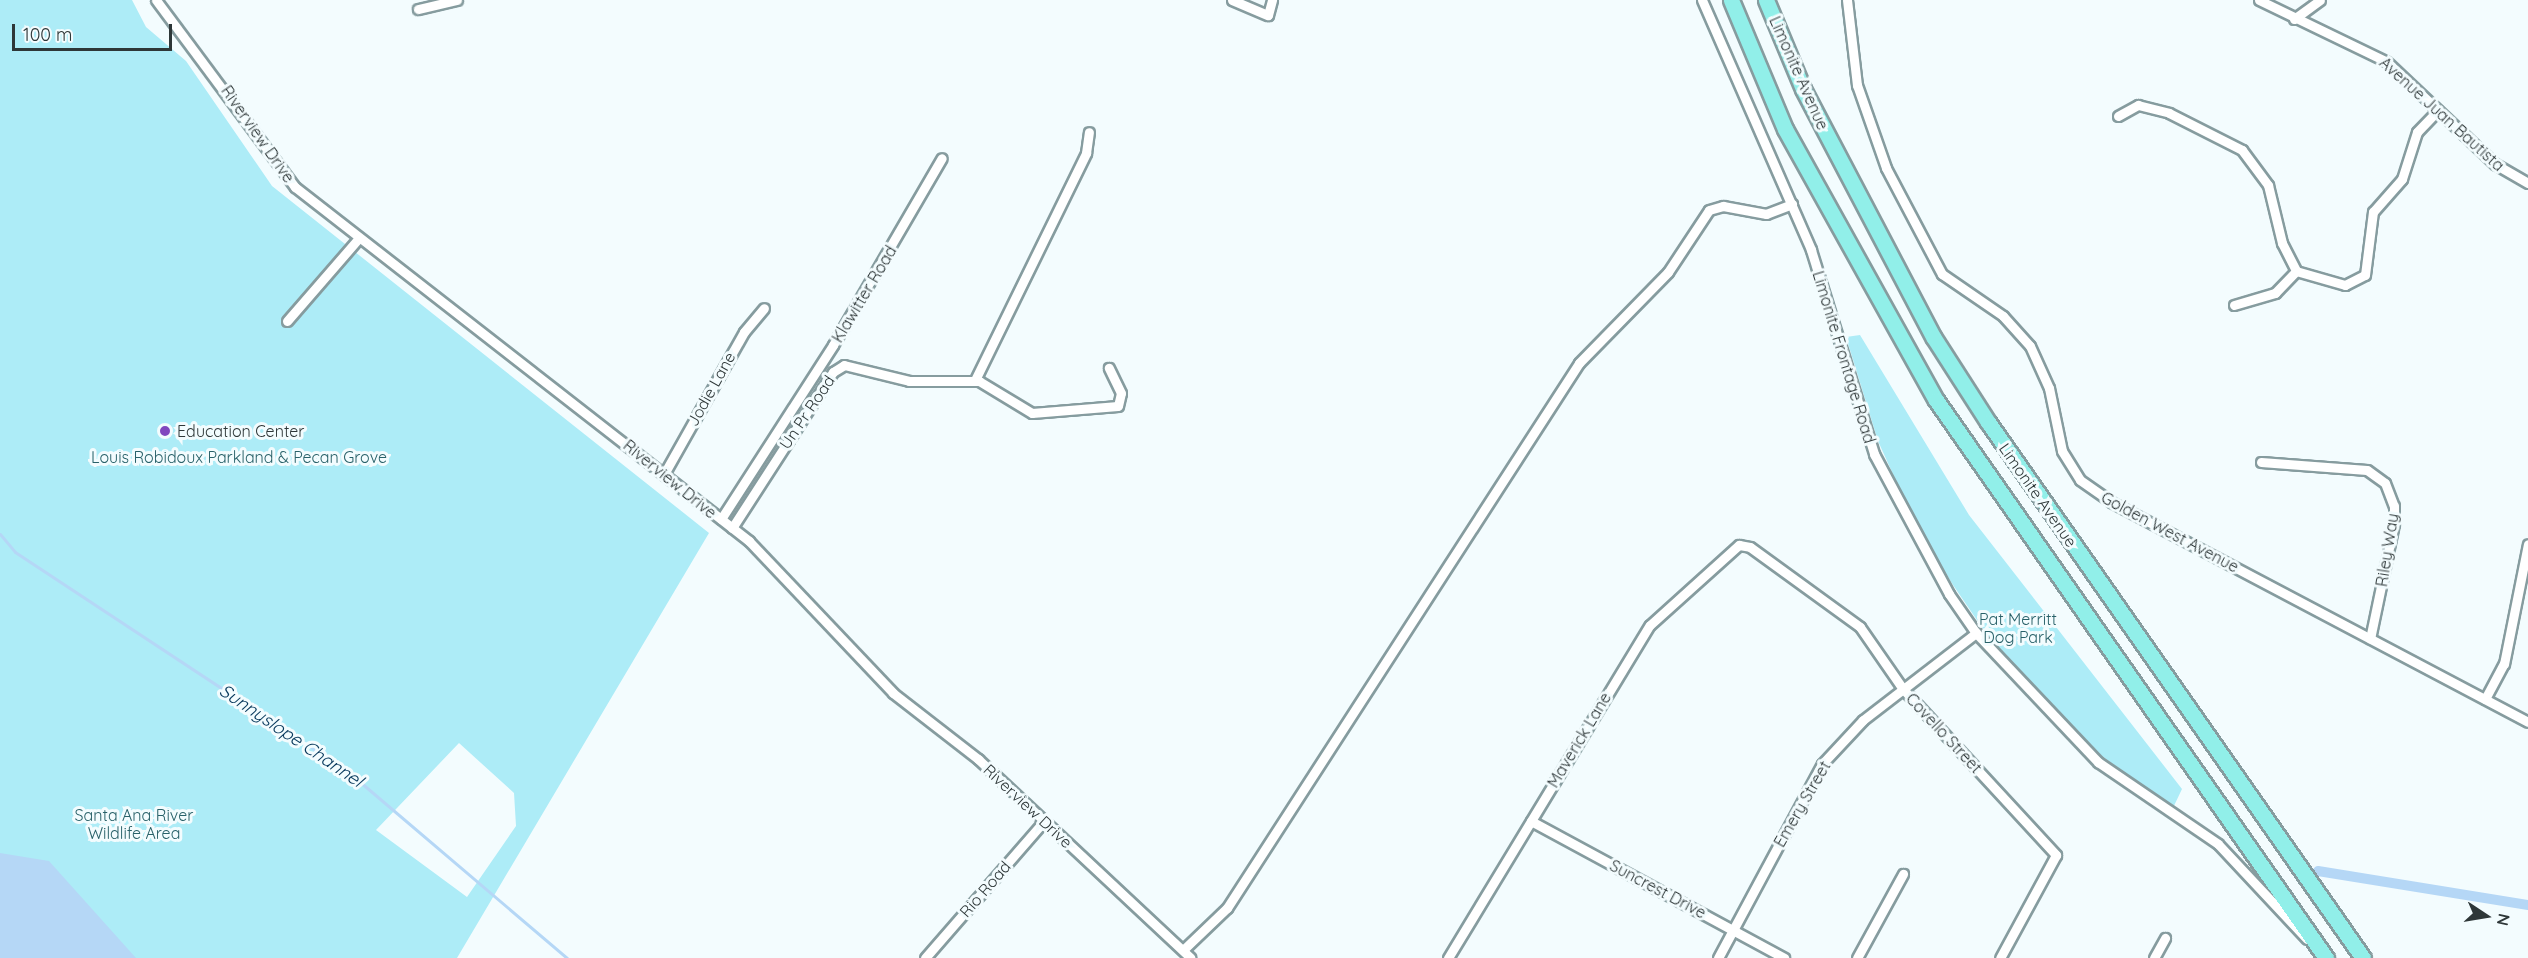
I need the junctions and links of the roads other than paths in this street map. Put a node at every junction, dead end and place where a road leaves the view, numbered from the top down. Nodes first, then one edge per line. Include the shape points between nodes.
1 (156, 0) edge
2 (457, 0) edge
3 (1232, 0) edge
4 (1272, 0) edge
5 (1702, 0) edge
6 (1731, 0) edge
7 (1766, 0) edge
8 (1847, 0) edge
9 (2259, 0) edge
10 (2320, 0) edge
11 (418, 9) dead end
12 (2294, 19) junction
13 (2438, 110) junction
14 (2118, 116) dead end
15 (1089, 132) dead end
16 (942, 158) dead end
17 (2528, 183) edge
18 (1792, 204) junction
19 (359, 238) junction
20 (2295, 271) junction
21 (2234, 305) dead end
22 (764, 308) dead end
23 (286, 321) dead end
24 (824, 360) junction
25 (1109, 368) dead end
26 (837, 369) junction
27 (975, 380) junction
28 (2261, 462) dead end
29 (664, 474) junction
30 (721, 519) junction
31 (732, 528) junction
32 (2528, 544) edge
33 (1739, 545) joint
34 (1976, 633) junction
35 (2370, 639) junction
36 (1903, 689) junction
37 (2485, 699) junction
38 (2528, 722) edge
39 (1044, 821) junction
40 (1531, 821) junction
41 (1903, 874) dead end
42 (1732, 930) junction
43 (2166, 938) dead end
44 (1182, 950) junction
45 (2324, 955) edge
46 (925, 958) edge
47 (1191, 958) edge
48 (1448, 958) edge
49 (1718, 958) edge
50 (1784, 958) edge
51 (1857, 958) edge
52 (2001, 958) edge
53 (2154, 958) edge
54 (2363, 958) edge

1 - 19 street, Riverview Drive via 215,73 276,165
2 - 11 street
3 - 4 street via 1268,15
5 - 18 street, Limonite Frontage Road
6 - 45 main road, Limonite Avenue via 1785,129 1936,400
7 - 54 main road, Limonite Avenue via 1803,89 1934,338
8 - 35 street, Golden West Avenue via 1857,85 1886,168 1942,274 2003,316 2030,346 2049,388 2062,451 2080,480 2111,502
9 - 12 street, Avenue Juan Bautista
10 - 12 street
12 - 13 street, Avenue Juan Bautista via 2379,57
13 - 17 street, Avenue Juan Bautista via 2495,164
13 - 20 street via 2417,132 2402,179 2373,212 2365,275 2345,285
14 - 20 street via 2138,105 2169,112 2242,150 2268,185 2282,243
15 - 27 street via 1086,153
16 - 24 street, Klawitter Road
18 - 34 street, Limonite Frontage Road via 1874,454 1914,537
18 - 44 street via 1766,214 1723,206 1709,210 1668,272 1579,363 1227,908
19 - 23 street
19 - 29 street, Riverview Drive
20 - 21 street via 2275,293
22 - 29 street, Jodie Lane via 744,332
24 - 26 street
24 - 30 street, Klawitter Road
25 - 27 street via 1121,393 1114,408 1032,413
26 - 27 street, Un Pr Road via 857,365 909,381
26 - 31 street, Un Pr Road
28 - 35 street, Riley Way via 2367,470 2385,483 2394,506 2394,524
29 - 30 street, Riverview Drive
30 - 31 street, Riverview Drive
31 - 39 street, Riverview Drive via 893,693 978,759
32 - 37 street via 2504,664
33 - 36 street, Covello Street via 1750,547 1842,610 1860,627
33 - 40 street, Maverick Lane via 1650,625
34 - 36 street, Emery Street
34 - 45 street, Limonite Frontage Road via 2098,762 2218,844 2288,923
35 - 37 street, Golden West Avenue
36 - 42 street, Emery Street via 1863,720 1822,764
36 - 52 street, Covello Street via 2056,855
37 - 38 street, Golden West Avenue
39 - 44 street, Riverview Drive
39 - 46 street, Rio Road
40 - 42 street, Suncrest Drive
40 - 48 street, Maverick Lane
41 - 51 street
42 - 49 street, Emery Street
42 - 50 street, Suncrest Drive
43 - 53 street
44 - 47 street, Riverview Drive

